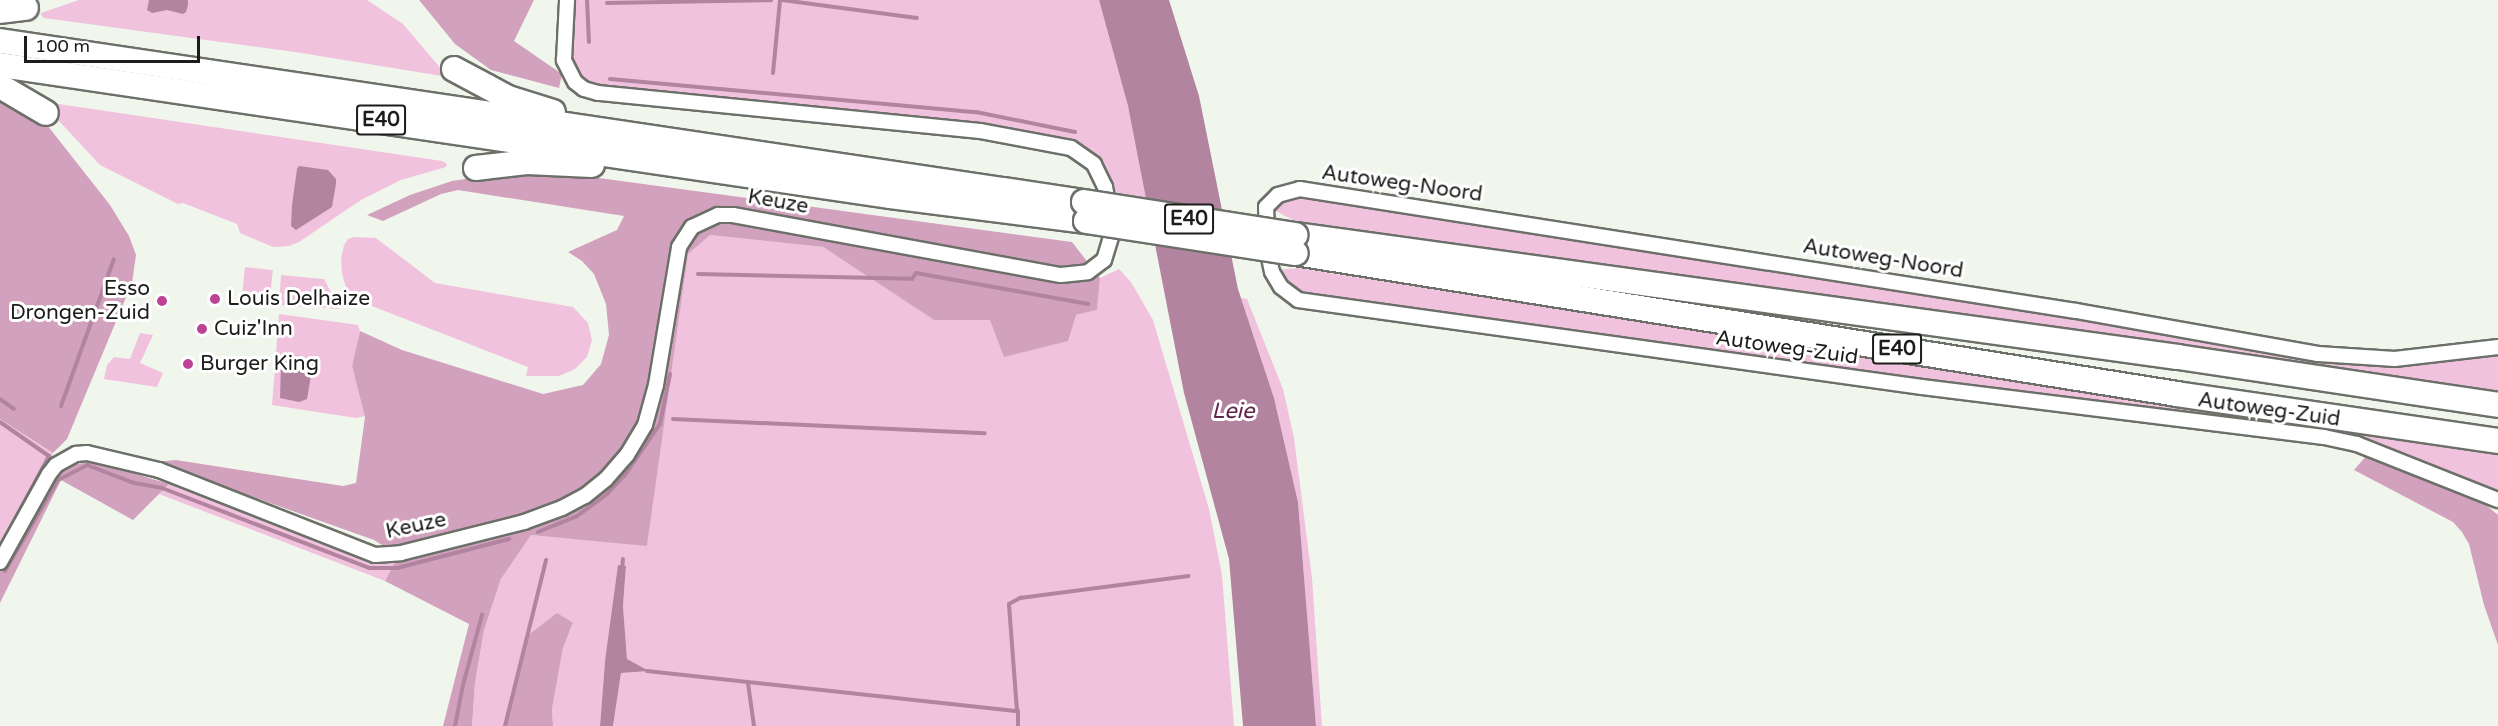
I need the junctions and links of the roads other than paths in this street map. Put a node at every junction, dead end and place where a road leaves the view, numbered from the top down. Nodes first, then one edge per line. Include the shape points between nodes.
1 (567, 0) edge
2 (26, 8) dead end
3 (0, 11) edge
4 (0, 42) edge
5 (0, 65) edge
6 (454, 69) dead end
7 (0, 86) edge
8 (46, 113) dead end
9 (594, 129) junction
10 (476, 168) dead end
11 (762, 176) junction
12 (1266, 207) joint
13 (1085, 212) junction
14 (1296, 244) junction
15 (2498, 347) edge
16 (2498, 405) edge
17 (2498, 441) edge
18 (2498, 500) edge
19 (0, 562) edge

1 - 19 street, Keuze via 564,60 575,82 598,93 980,132 1071,148 1094,164 1105,187 1113,230 1104,260 1088,272 1061,274 718,215 692,227 679,247 656,385 645,425 606,479 562,508 524,522 401,553 375,555 159,470 87,453 76,454 56,465 49,474
2 - 3 highway
4 - 9 highway, E40
5 - 11 highway, E40
6 - 9 highway via 508,98
7 - 8 highway
9 - 13 highway, E40
10 - 11 highway via 527,162
11 - 13 highway, E40
12 - 15 street, Autoweg-Noord via 1278,195 1300,189 2076,311 2318,354 2395,359
12 - 18 street, Autoweg-Zuid via 1272,272 1281,287 1298,300 1910,386 2324,437 2357,444
13 - 14 highway, E40, bridge
14 - 16 highway, E40 via 2178,357
14 - 17 highway, E40 via 2165,392

